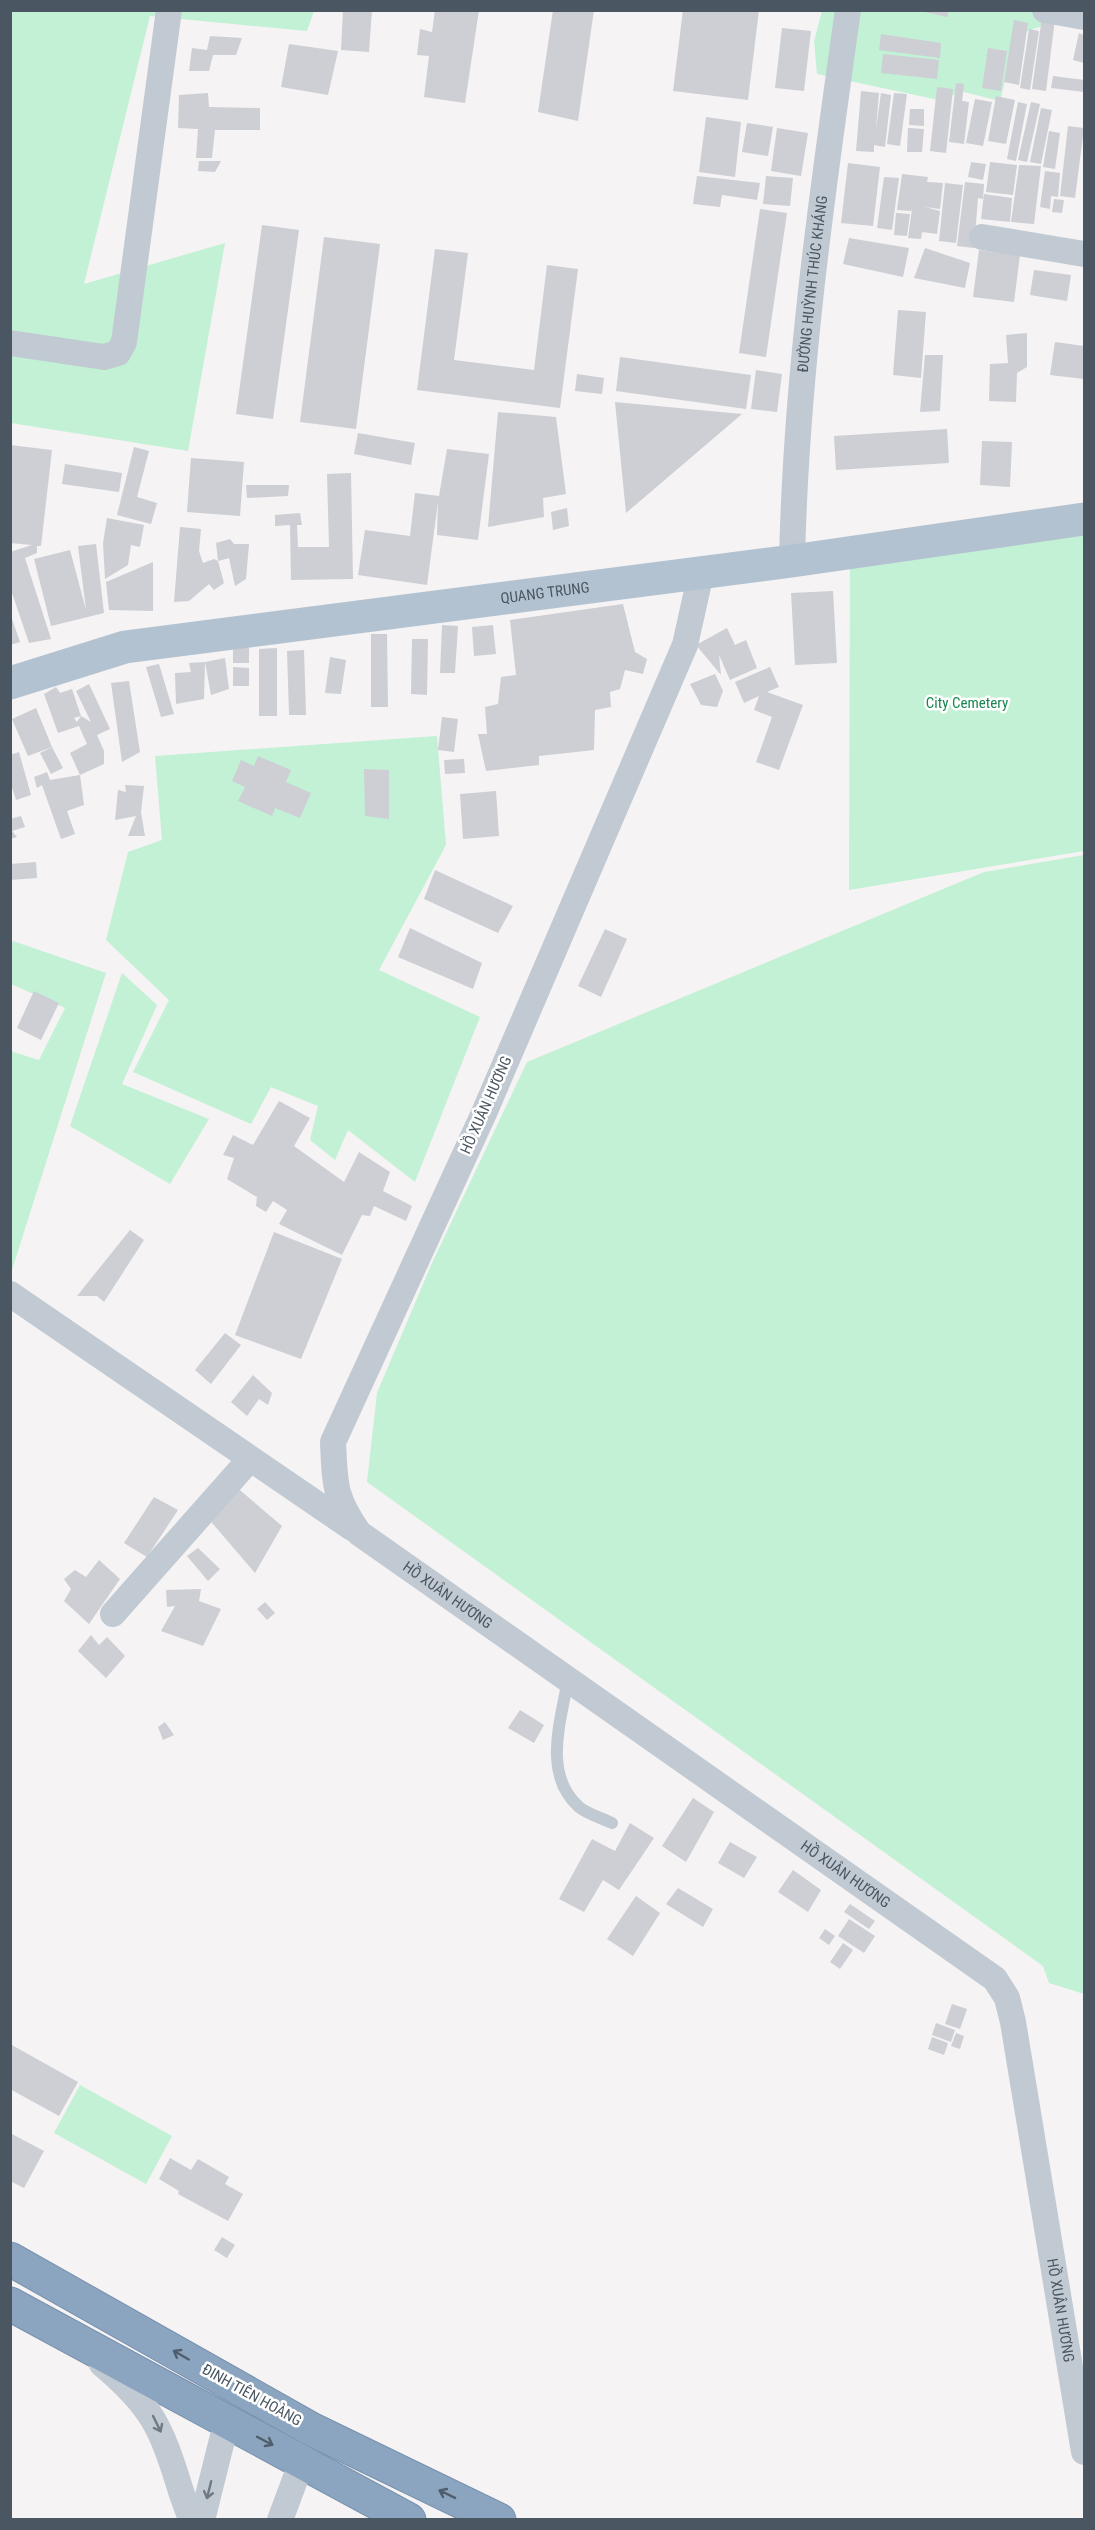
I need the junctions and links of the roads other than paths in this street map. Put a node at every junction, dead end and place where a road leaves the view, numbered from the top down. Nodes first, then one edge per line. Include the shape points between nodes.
1 (169, 10) edge
2 (848, 10) edge
3 (1045, 10) edge
4 (1084, 17) edge
5 (982, 237) dead end
6 (1084, 254) edge
7 (10, 343) edge
8 (1084, 519) edge
9 (792, 561) junction
10 (701, 573) junction
11 (10, 683) edge
12 (10, 1294) edge
13 (250, 1459) junction
14 (359, 1533) junction
15 (113, 1614) dead end
16 (568, 1679) junction
17 (612, 1823) dead end
18 (10, 2259) edge
19 (10, 2304) edge
20 (72, 2338) junction
21 (227, 2420) junction
22 (1084, 2452) edge
23 (302, 2461) junction
24 (190, 2520) edge
25 (202, 2520) edge
26 (280, 2520) edge
27 (409, 2520) edge
28 (499, 2520) edge

1 - 7 street via 124,342 117,353 104,357
2 - 9 street, ĐƯỜNG HUỲNH THÚC KHÁNG via 817,229 794,459
3 - 4 street
5 - 6 street
8 - 9 main road, QUANG TRUNG
9 - 10 main road, QUANG TRUNG
10 - 11 main road, QUANG TRUNG via 125,647
10 - 14 street, HỒ XUÂN HƯƠNG via 685,645 488,1102 333,1442 334,1480 341,1506
12 - 13 street via 81,1339
13 - 14 street
13 - 15 street
14 - 16 street, HỒ XUÂN HƯƠNG
16 - 17 lane via 556,1758 560,1783 579,1808
16 - 22 street, HỒ XUÂN HƯƠNG via 995,1979 1007,1998 1013,2022
28 -> 18 highway, ĐINH TIÊN HOÀNG via 311,2429
19 - 20 highway
20 - 21 highway
20 -> 24 street via 126,2384 151,2412 169,2449
21 -> 23 highway
21 -> 25 street
23 - 26 street
23 - 27 highway

